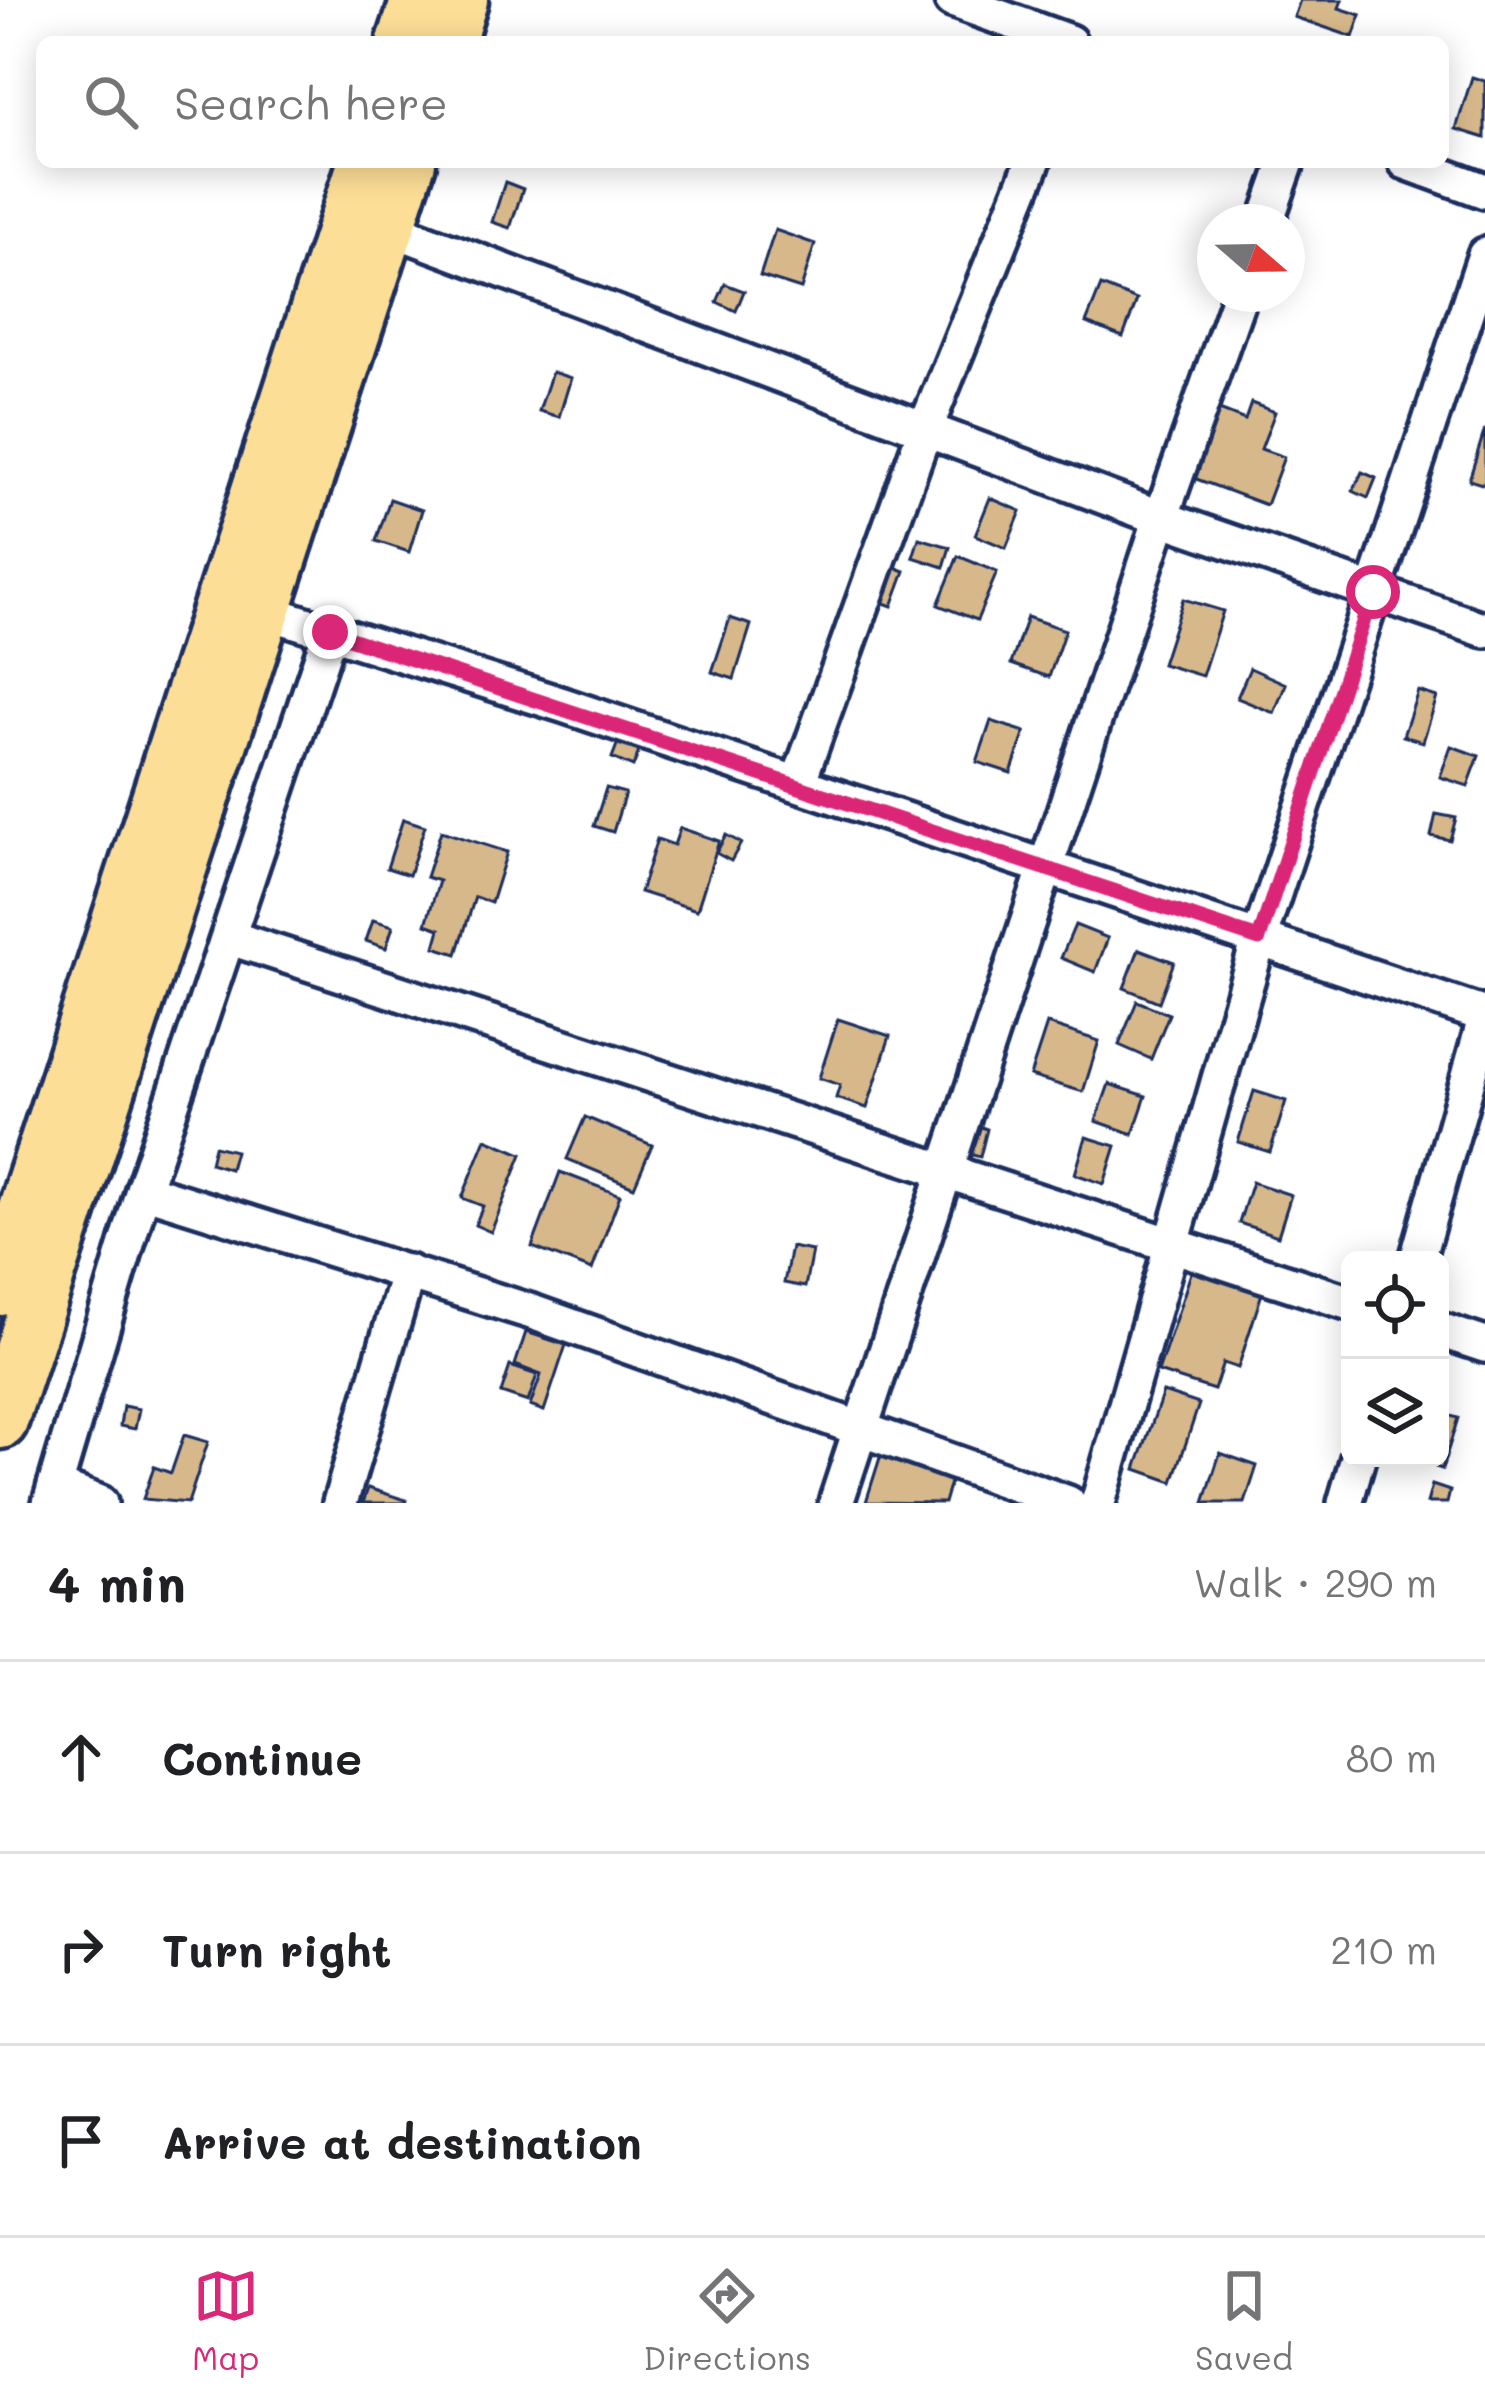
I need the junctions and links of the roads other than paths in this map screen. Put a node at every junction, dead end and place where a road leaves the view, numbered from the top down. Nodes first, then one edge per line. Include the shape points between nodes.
1 (418, 0) edge
2 (460, 0) edge
3 (952, 0) edge
4 (407, 36) edge
5 (449, 36) edge
6 (1052, 36) edge
7 (364, 168) edge
8 (406, 168) edge
9 (1031, 168) edge
10 (1285, 168) edge
11 (1422, 168) edge
12 (1485, 191) edge
13 (1272, 204) edge
14 (387, 227) junction
15 (1485, 255) edge
16 (1234, 312) edge
17 (926, 427) junction
18 (1161, 518) junction
19 (1373, 592) junction
20 (241, 603) junction
21 (1485, 630) edge
22 (330, 632) junction
23 (798, 783) junction
24 (1048, 866) junction
25 (231, 938) junction
26 (1259, 939) junction
27 (1485, 1017) edge
28 (949, 1174) junction
29 (143, 1190) junction
30 (1171, 1247) junction
31 (1420, 1251) edge
32 (408, 1272) junction
33 (0, 1288) edge
34 (1341, 1300) edge
35 (1449, 1333) edge
36 (1485, 1345) edge
37 (0, 1421) edge
38 (862, 1434) junction
39 (1355, 1467) edge
40 (53, 1495) edge
41 (100, 1503) edge
42 (340, 1503) edge
43 (836, 1503) edge
44 (1068, 1503) edge
45 (1098, 1503) edge
46 (1345, 1503) edge

1 - 4 highway
2 - 5 highway
3 - 6 street
7 - 20 highway
8 - 14 highway
9 - 17 street
10 - 13 street
11 - 12 street
14 - 17 street
14 - 20 highway
15 - 19 street
16 - 18 street
17 - 18 street
17 - 23 street
18 - 19 street
18 - 24 street
19 - 21 street
19 - 26 street
20 - 22 street
20 - 33 highway
20 - 37 highway
22 - 23 street
22 - 25 street
23 - 24 street
24 - 26 street
24 - 28 street
25 - 28 street
25 - 29 street
26 - 27 street
26 - 30 street
27 - 31 street
28 - 30 street
28 - 38 street
29 - 32 street
29 - 40 street
30 - 34 street
30 - 45 street
32 - 38 street
32 - 42 street
35 - 36 street
38 - 43 street
38 - 44 street
39 - 46 street
40 - 41 street

